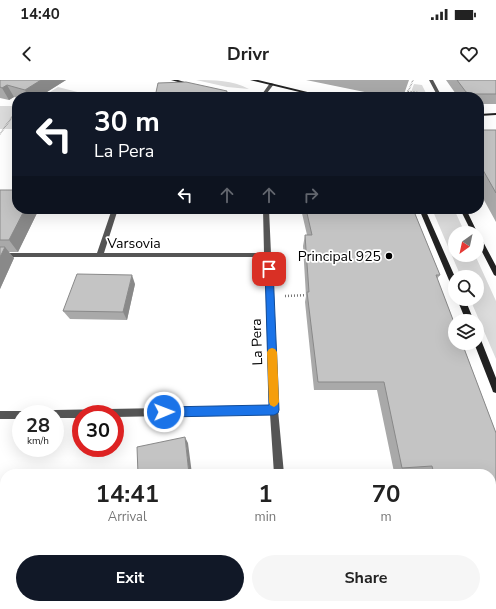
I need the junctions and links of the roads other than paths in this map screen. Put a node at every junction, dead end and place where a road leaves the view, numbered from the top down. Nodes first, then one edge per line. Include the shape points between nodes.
1 (173, 80) edge
2 (252, 80) edge
3 (431, 80) edge
4 (272, 84) junction
5 (196, 86) edge
6 (211, 89) edge
7 (223, 92) edge
8 (266, 92) edge
9 (305, 92) edge
10 (437, 92) edge
11 (484, 114) edge
12 (496, 114) edge
13 (114, 214) edge
14 (266, 214) edge
15 (424, 214) edge
16 (466, 214) edge
17 (472, 226) edge
18 (484, 250) edge
19 (0, 255) edge
20 (100, 255) junction
21 (268, 256) junction
22 (448, 270) edge
23 (496, 274) edge
24 (481, 350) edge
25 (496, 389) edge
26 (274, 410) junction
27 (64, 414) edge
28 (0, 415) edge
29 (12, 415) edge
30 (279, 469) edge

1 - 5 main road
2 - 4 main road
3 - 10 street
4 - 8 street
4 - 9 main road
6 - 7 main road
11 - 12 main road
13 - 20 street
14 - 21 street, La Pera
15 - 22 main road
16 - 17 main road
18 - 23 main road
19 - 20 street, Varsovia
20 - 21 street, Varsovia
21 - 26 street, La Pera
24 - 25 main road
26 - 27 street
26 - 30 street, La Pera
28 - 29 street

